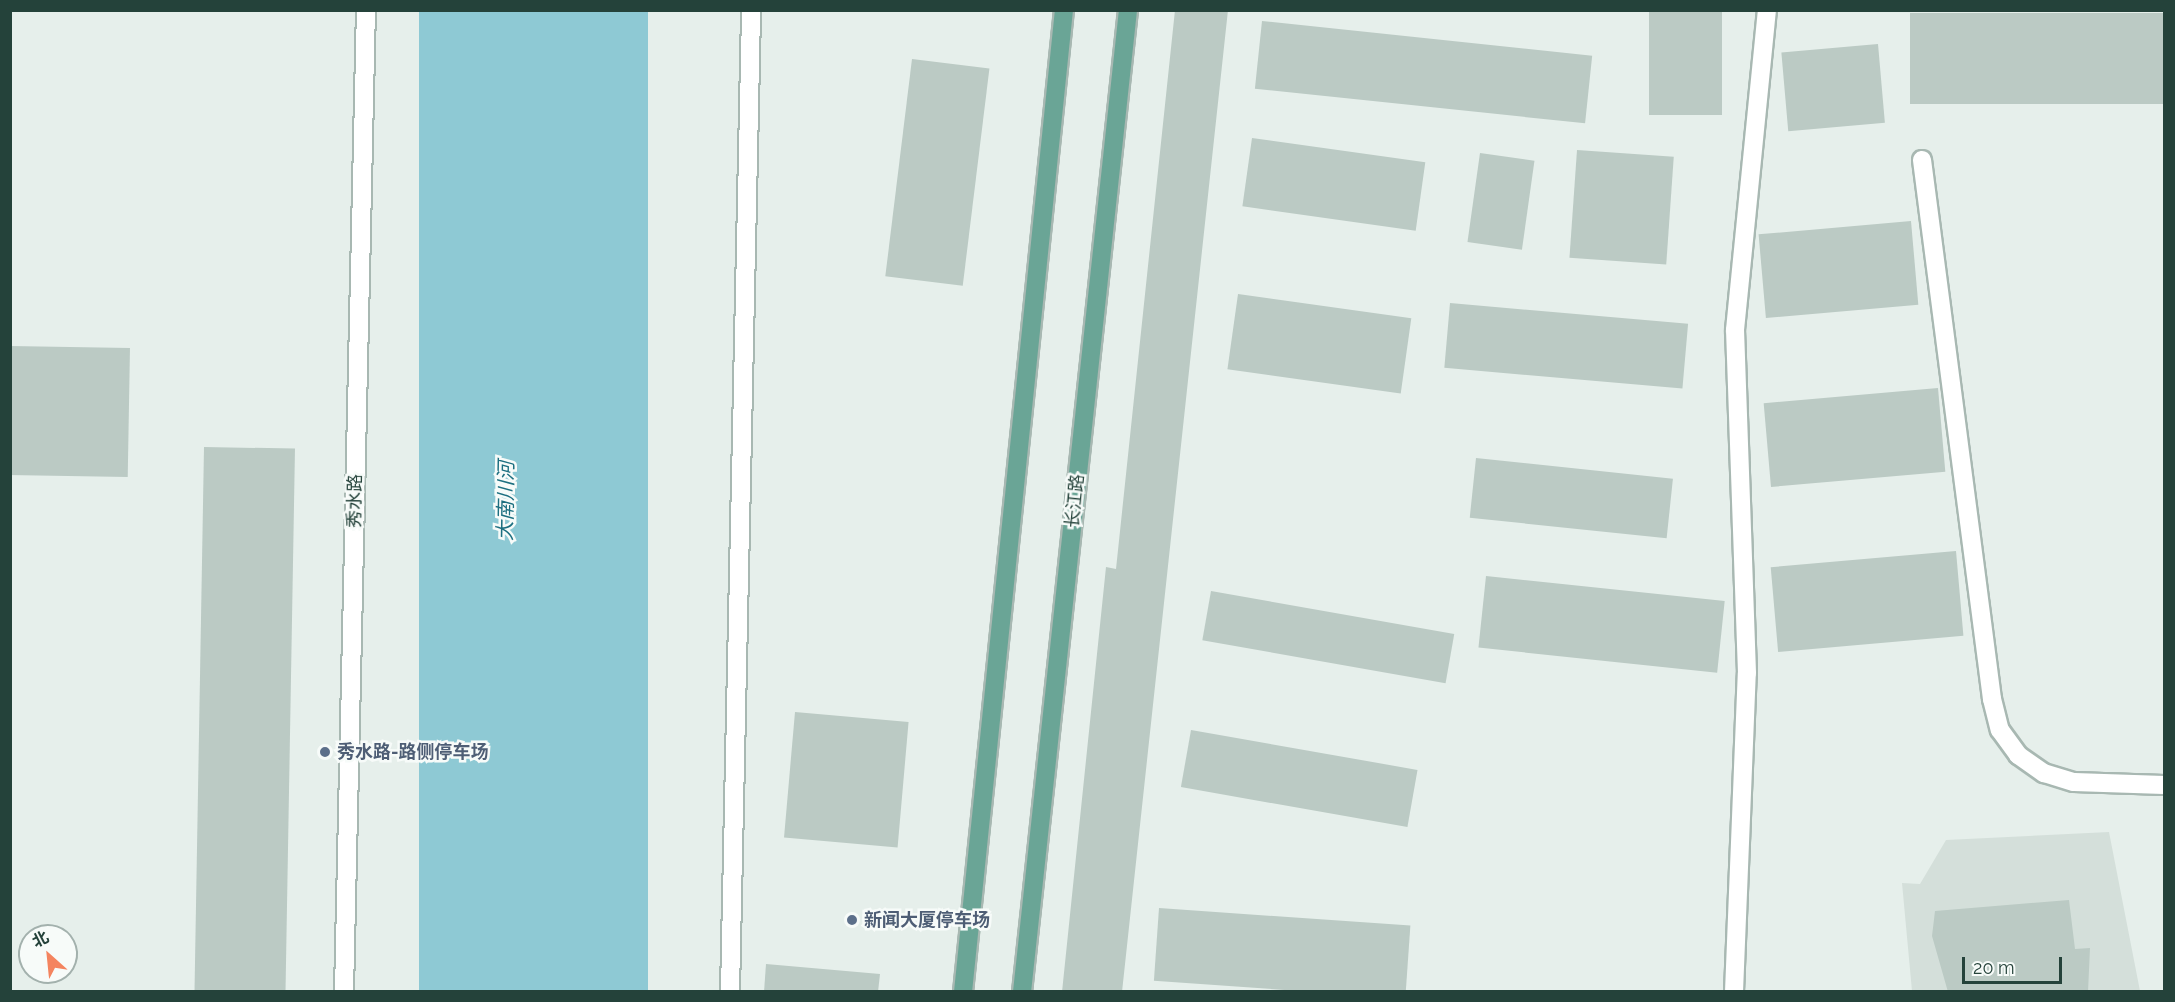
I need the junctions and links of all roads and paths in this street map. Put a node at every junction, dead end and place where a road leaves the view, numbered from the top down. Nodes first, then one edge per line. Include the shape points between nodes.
1 (366, 10) edge
2 (751, 10) edge
3 (1064, 10) edge
4 (1128, 10) edge
5 (1767, 10) edge
6 (1922, 160) dead end
7 (2164, 784) edge
8 (344, 992) edge
9 (730, 992) edge
10 (963, 992) edge
11 (1022, 992) edge
12 (1734, 992) edge

1 - 8 street, 秀水路
2 - 9 street
3 - 10 main road
4 - 11 main road, 长江路
5 - 12 street via 1734,330 1747,673
6 - 7 street via 1992,699 2000,730 2018,755 2044,773 2074,782

